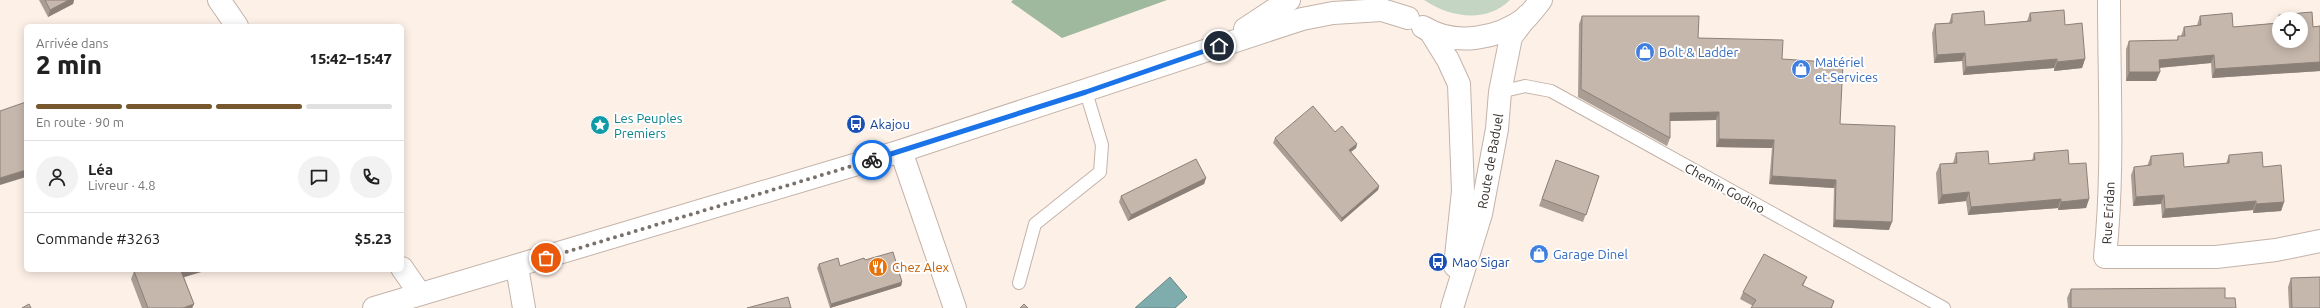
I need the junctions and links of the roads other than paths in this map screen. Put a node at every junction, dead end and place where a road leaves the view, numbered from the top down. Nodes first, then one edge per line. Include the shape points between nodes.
1 (219, 0) edge
2 (1289, 0) edge
3 (1392, 0) edge
4 (2109, 0) edge
5 (1534, 8) edge
6 (1408, 18) junction
7 (236, 24) edge
8 (1430, 31) junction
9 (1219, 46) junction
10 (1086, 92) junction
11 (1500, 92) junction
12 (901, 152) junction
13 (2320, 241) edge
14 (517, 267) junction
15 (404, 271) edge
16 (1019, 283) dead end
17 (420, 294) junction
18 (374, 308) edge
19 (524, 308) edge
20 (955, 308) edge
21 (1452, 308) edge
22 (1944, 308) edge

1 - 7 main road
2 - 9 main road
3 - 6 main road
4 - 13 main road, Rue Eridan via 2110,123 2105,257 2216,257 2276,250
5 - 8 main road via 1492,36 1461,39
5 - 11 main road, Route de Baduel via 1511,37
6 - 8 main road
6 - 9 main road via 1382,10 1333,13 1302,19
8 - 21 main road, Route de Baduel via 1459,84 1463,190
9 - 10 main road
10 - 12 main road
10 - 16 lane via 1102,145 1100,172 1035,224
11 - 21 main road, Route de Baduel via 1497,129 1481,214
11 - 22 lane, Chemin Godino via 1525,86 1550,91
12 - 14 main road
12 - 20 main road
14 - 17 main road
14 - 19 main road
15 - 17 main road
17 - 18 main road

